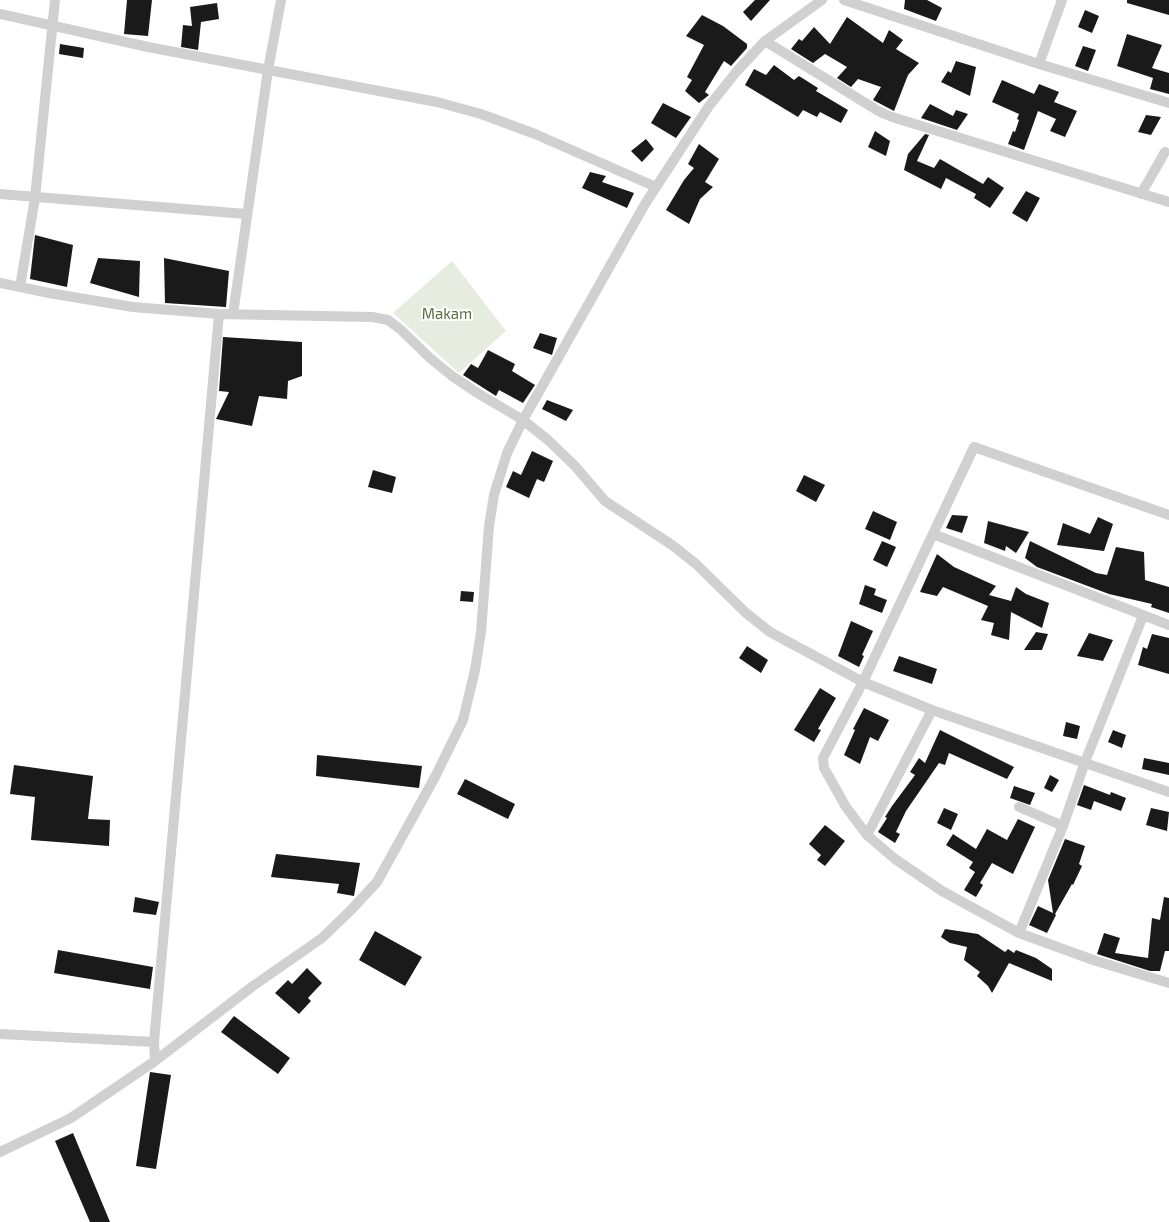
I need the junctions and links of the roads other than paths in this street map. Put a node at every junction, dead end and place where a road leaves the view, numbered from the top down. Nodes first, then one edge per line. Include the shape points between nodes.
1 (55, 0) edge
2 (281, 0) edge
3 (822, 0) edge
4 (844, 0) edge
5 (1062, 0) edge
6 (0, 14) edge
7 (52, 27) junction
8 (765, 41) junction
9 (1039, 64) junction
10 (268, 70) junction
11 (1169, 103) edge
12 (1165, 152) dead end
13 (656, 187) junction
14 (0, 194) edge
15 (1141, 194) junction
16 (35, 198) junction
17 (1169, 202) edge
18 (246, 214) junction
19 (0, 282) edge
20 (20, 287) junction
21 (219, 314) junction
22 (233, 314) junction
23 (523, 420) junction
24 (1169, 515) edge
25 (933, 534) junction
26 (1143, 616) junction
27 (1169, 625) edge
28 (863, 682) junction
29 (932, 710) junction
30 (1085, 762) junction
31 (1169, 792) edge
32 (1019, 807) dead end
33 (1063, 826) junction
34 (867, 835) junction
35 (1019, 933) junction
36 (1168, 981) edge
37 (0, 1034) edge
38 (154, 1042) junction
39 (155, 1061) junction
40 (0, 1152) edge

1 - 7 street
2 - 10 street
3 - 8 street
4 - 9 street
5 - 9 street
6 - 7 street
7 - 10 street
7 - 16 street
8 - 13 street via 710,106
8 - 15 street via 892,118
9 - 11 street
10 - 13 street via 437,102 481,114 535,134
10 - 18 street
12 - 15 street
13 - 23 street
14 - 16 street
15 - 17 street
16 - 18 street
16 - 20 street
18 - 22 street
19 - 20 street
20 - 21 street via 133,307
21 - 22 street
21 - 38 street
22 - 23 street via 372,317 388,320 452,376
23 - 28 street via 561,452 605,501 696,564 746,613 770,632
23 - 39 street via 507,453 494,495 489,526 481,632 463,720 407,830 377,882 322,938 253,986
24 - 25 street via 974,447
25 - 26 street
25 - 28 street
26 - 27 street
26 - 30 street
28 - 29 street
28 - 34 street via 823,758 824,768 846,808
29 - 30 street
29 - 34 street
30 - 31 street
30 - 33 street
32 - 33 street
33 - 35 street
34 - 35 street via 895,859 942,891
35 - 36 street via 1096,961
37 - 38 street
38 - 39 street
39 - 40 street via 71,1118

